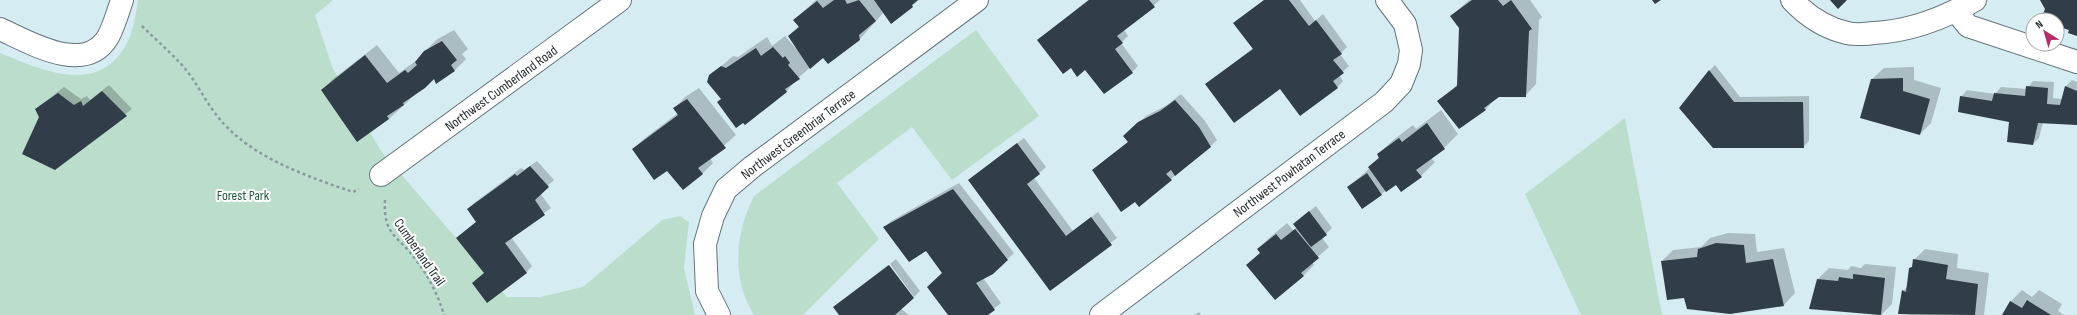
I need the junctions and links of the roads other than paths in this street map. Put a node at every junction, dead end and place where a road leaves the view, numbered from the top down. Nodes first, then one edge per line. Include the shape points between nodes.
1 (122, 0) edge
2 (620, 0) edge
3 (977, 0) edge
4 (1387, 0) edge
5 (1792, 0) edge
6 (1975, 0) edge
7 (1956, 11) junction
8 (0, 29) edge
9 (2077, 62) edge
10 (381, 176) road end
11 (719, 315) edge
12 (1101, 315) edge

1 - 8 street via 107,38 88,54 78,56 50,51
2 - 10 street, Northwest Cumberland Road
3 - 11 street, Northwest Greenbriar Terrace via 726,189 713,216 706,244 707,291
4 - 12 street, Northwest Powhatan Terrace via 1405,24 1411,50 1409,64 1401,84 1384,102
5 - 7 street via 1814,19 1848,33 1895,32 1935,21
6 - 7 street
7 - 9 street via 1968,26

